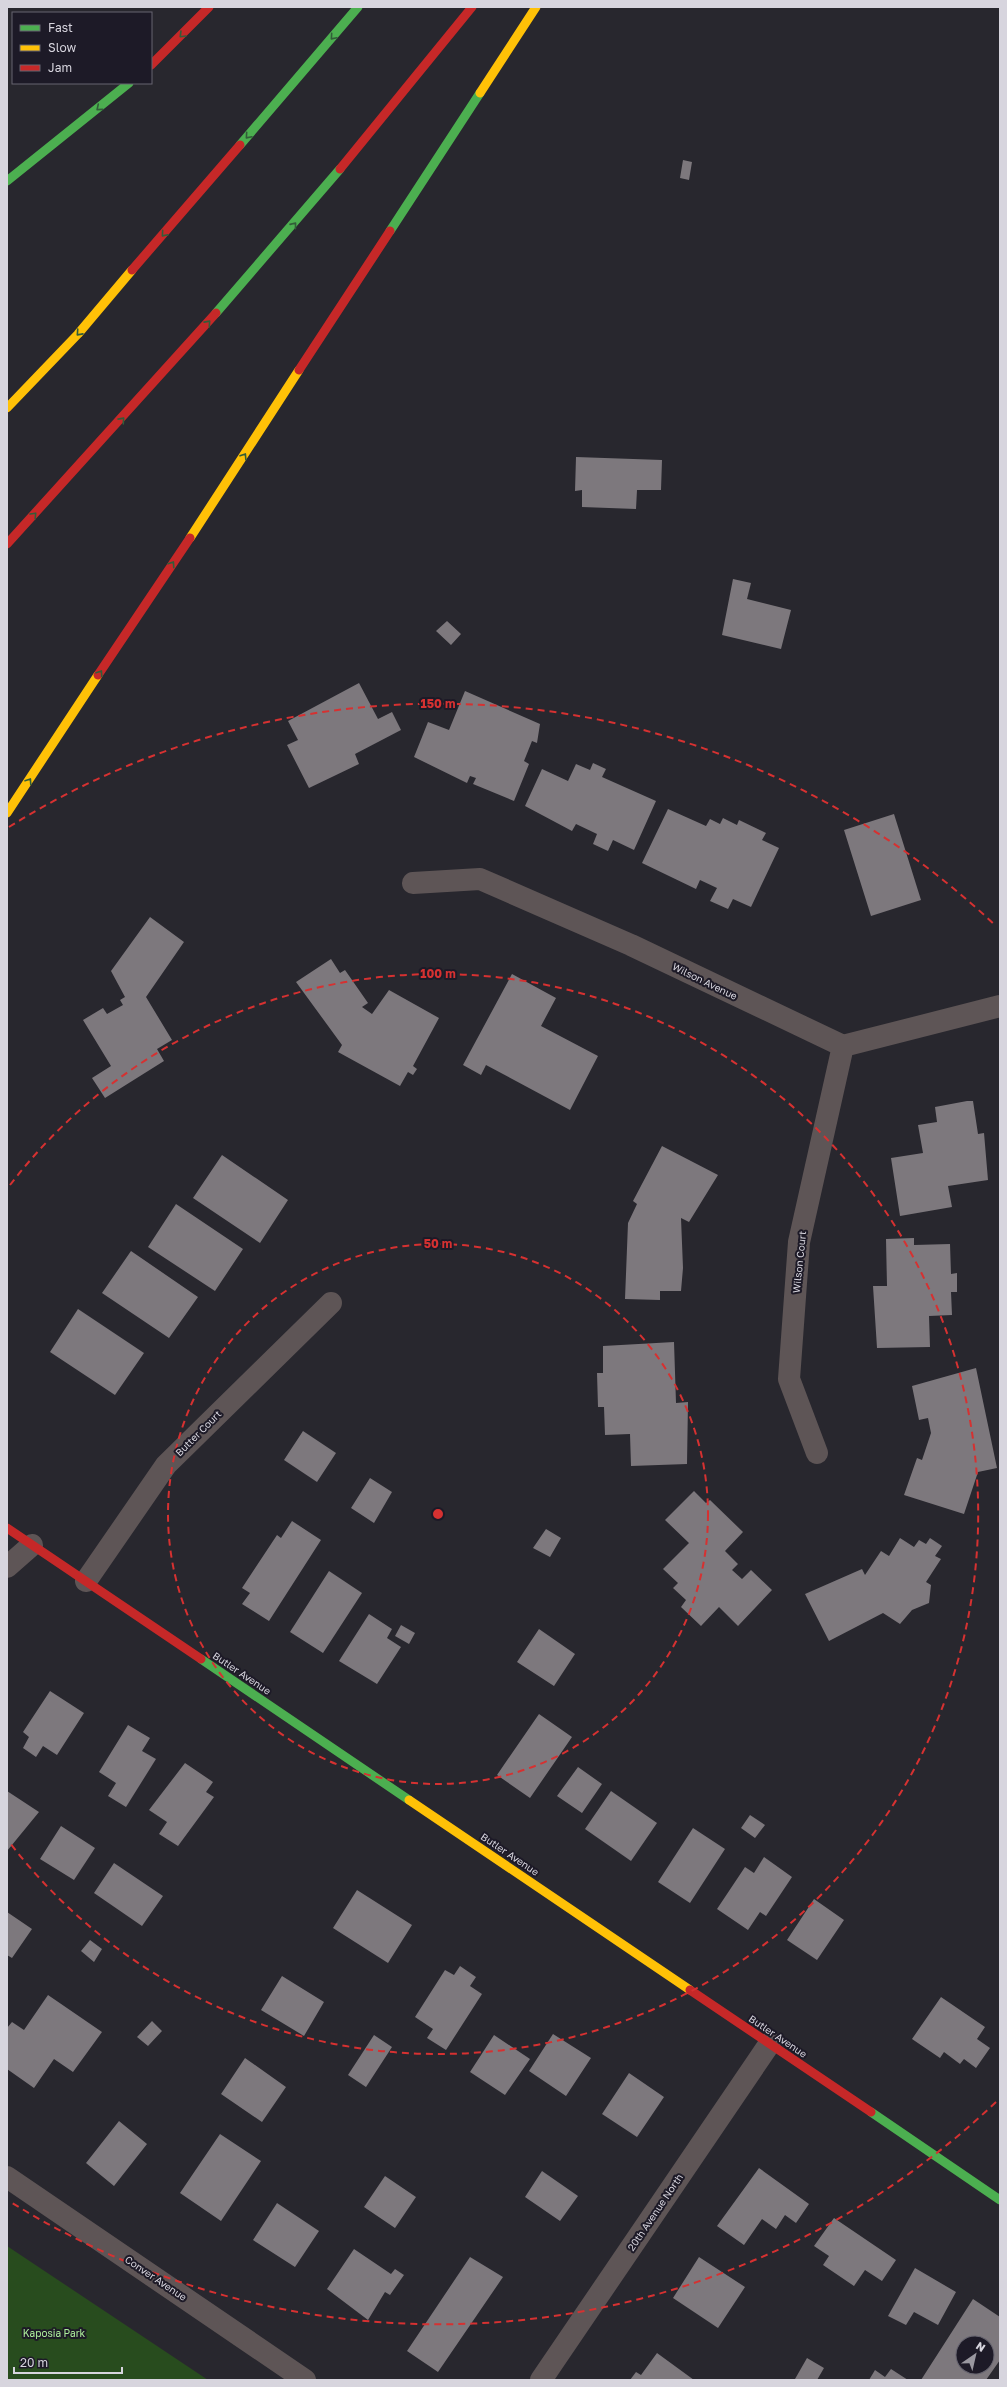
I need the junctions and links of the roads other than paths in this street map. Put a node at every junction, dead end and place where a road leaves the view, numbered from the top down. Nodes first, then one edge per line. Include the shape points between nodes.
1 (209, 7) edge
2 (358, 7) edge
3 (472, 7) edge
4 (536, 7) edge
5 (152, 64) edge
6 (128, 84) edge
7 (7, 181) edge
8 (7, 408) edge
9 (7, 544) edge
10 (7, 813) edge
11 (413, 883) dead end
12 (1000, 1006) edge
13 (843, 1046) junction
14 (331, 1304) dead end
15 (817, 1453) dead end
16 (7, 1528) edge
17 (32, 1545) junction
18 (7, 1567) edge
19 (86, 1581) junction
20 (770, 2043) junction
21 (7, 2177) edge
22 (1000, 2200) edge
23 (305, 2380) edge
24 (541, 2380) edge

1 -> 5 main road
2 -> 8 main road via 78,334
9 -> 3 main road via 278,245
10 -> 4 main road
6 -> 7 main road via 27,168
11 - 13 street, Wilson Avenue via 480,879 631,945
12 - 13 street
13 - 15 street, Wilson Court via 799,1242 790,1379
14 - 19 street, Butter Court via 166,1466
16 - 17 main road, Butler Avenue
17 - 18 street
17 - 19 main road, Butler Avenue
19 - 20 main road, Butler Avenue
20 - 22 main road, Butler Avenue
20 - 24 street, 20th Avenue North
21 - 23 street, Conver Avenue

